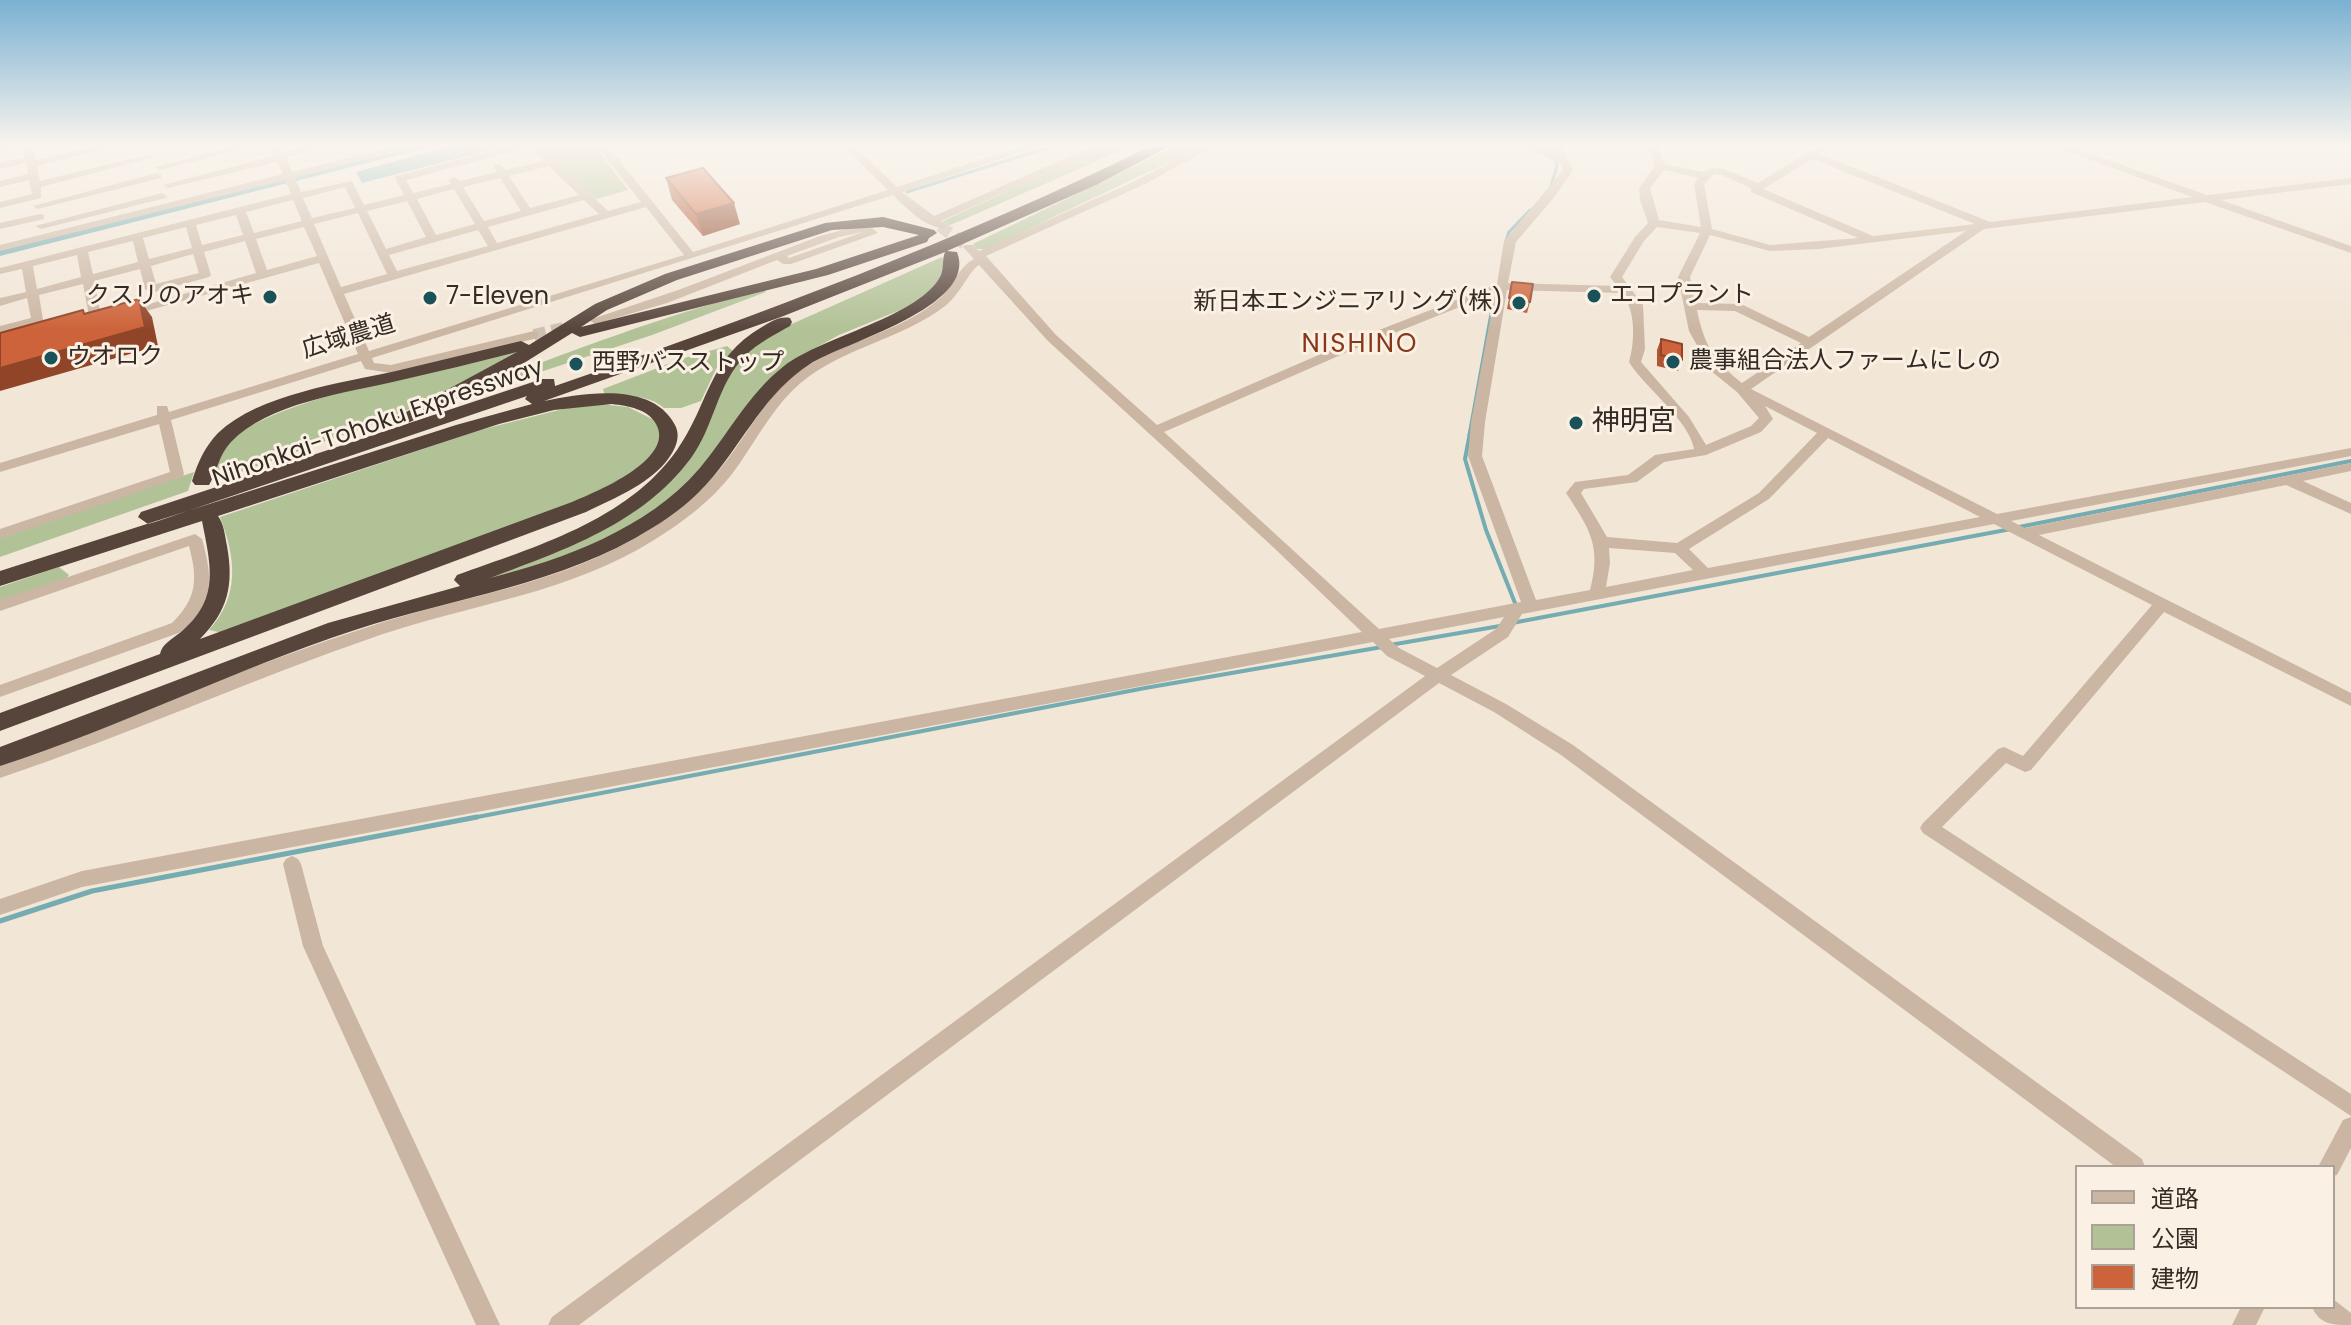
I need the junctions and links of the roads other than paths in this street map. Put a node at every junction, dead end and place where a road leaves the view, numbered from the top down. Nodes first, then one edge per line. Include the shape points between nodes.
1 (16, 206) edge
2 (42, 206) edge
3 (47, 206) edge
4 (52, 206) edge
5 (249, 206) edge
6 (301, 206) edge
7 (359, 206) edge
8 (378, 206) edge
9 (415, 206) edge
10 (469, 206) edge
11 (524, 206) edge
12 (552, 206) edge
13 (596, 206) edge
14 (639, 206) edge
15 (648, 206) edge
16 (842, 206) edge
17 (912, 206) edge
18 (977, 206) edge
19 (1003, 206) edge
20 (1011, 206) edge
21 (1037, 206) edge
22 (1085, 206) edge
23 (1540, 206) edge
24 (1648, 206) edge
25 (1703, 206) edge
26 (1793, 206) edge
27 (1936, 206) edge
28 (2150, 206) edge
29 (2225, 206) edge
30 (38, 207) junction
31 (240, 210) junction
32 (361, 210) junction
33 (528, 213) junction
34 (606, 215) junction
35 (1014, 217) junction
36 (190, 223) junction
37 (308, 223) junction
38 (1654, 223) junction
39 (0, 226) edge
40 (481, 226) junction
41 (934, 226) junction
42 (1985, 226) junction
43 (1843, 227) junction
44 (1707, 231) junction
45 (137, 236) junction
46 (250, 237) junction
47 (433, 239) junction
48 (1873, 240) junction
49 (1819, 246) junction
50 (494, 247) junction
51 (0, 248) edge
52 (82, 250) junction
53 (197, 250) junction
54 (2351, 250) edge
55 (383, 253) junction
56 (688, 253) junction
57 (970, 254) junction
58 (779, 255) junction
59 (323, 258) junction
60 (27, 264) junction
61 (143, 264) junction
62 (0, 271) edge
63 (263, 275) junction
64 (394, 276) junction
65 (88, 280) junction
66 (1502, 286) junction
67 (1626, 290) junction
68 (337, 292) junction
69 (32, 295) junction
70 (0, 302) edge
71 (1690, 306) junction
72 (595, 320) dead end
73 (96, 321) junction
74 (83, 325) edge
75 (0, 330) edge
76 (580, 332) tunnel mouth
77 (528, 340) joint
78 (1809, 342) junction
79 (363, 352) junction
80 (1742, 389) junction
81 (163, 414) junction
82 (1827, 431) junction
83 (1153, 432) junction
84 (1701, 452) junction
85 (2351, 452) edge
86 (0, 459) edge
87 (2351, 467) edge
88 (0, 468) edge
89 (2258, 469) junction
90 (2286, 479) junction
91 (202, 481) dead end
92 (2351, 509) edge
93 (1996, 520) junction
94 (212, 521) dead end
95 (2025, 533) junction
96 (0, 534) edge
97 (1602, 542) junction
98 (73, 548) junction
99 (1679, 548) junction
100 (0, 566) edge
101 (1705, 573) junction
102 (0, 579) edge
103 (1597, 593) junction
104 (2162, 604) junction
105 (0, 606) edge
106 (1524, 607) junction
107 (360, 620) junction
108 (1373, 635) junction
109 (149, 666) junction
110 (1437, 676) junction
111 (0, 691) edge
112 (2351, 700) edge
113 (0, 722) edge
114 (0, 757) edge
115 (0, 771) edge
116 (292, 864) dead end
117 (0, 907) edge
118 (2351, 1106) edge
119 (2351, 1127) edge
120 (2131, 1165) edge
121 (2330, 1165) edge
122 (2327, 1309) edge
123 (488, 1325) edge
124 (560, 1325) edge
125 (2348, 1325) edge

1 - 30 street
2 - 30 street
3 - 30 street
4 - 30 street
5 - 31 street
6 - 37 street
7 - 32 street
8 - 32 street
9 - 47 street
10 - 40 street
11 - 33 street
12 - 33 street
13 - 34 street
14 - 34 street
15 - 56 street
16 - 56 street, 広域農道
17 - 41 street
18 - 41 street
19 - 76 highway via 867,259
20 - 98 highway, Nihonkai-Tohoku Expressway via 727,320
21 - 35 highway, Nihonkai-Tohoku Expressway
22 - 57 street
23 - 66 street via 1510,241
24 - 38 street
25 - 44 street
26 - 43 street
27 - 42 street
28 - 42 street
29 - 54 street
30 - 39 street
30 - 51 street
30 - 52 street
30 - 60 street
31 - 36 street
31 - 46 street
32 - 37 street
32 - 55 street
33 - 40 street
34 - 50 street
35 - 98 highway, Nihonkai-Tohoku Expressway via 732,330
35 - 107 highway via 749,342 723,368 687,451 668,474 620,512 563,542
36 - 45 street
36 - 53 street
37 - 46 street
37 - 59 street
38 - 44 street
38 - 67 street via 1616,277
40 - 47 street
40 - 50 street
41 - 98 highway via 830,226 658,282 601,307 502,369 411,415
42 - 48 street
42 - 78 street
43 - 48 street
43 - 49 street
44 - 49 street via 1770,248
44 - 71 street via 1684,277
45 - 52 street
45 - 61 street
46 - 53 street
46 - 63 street
47 - 55 street
48 - 49 street
50 - 64 street
52 - 65 street
53 - 61 street
53 - 61 street via 205,275 151,289
55 - 64 street
56 - 79 street, 広域農道
57 - 83 street
57 - 107 highway via 953,266 935,296 826,347 785,374 751,409 704,474 641,526 548,570
57 - 115 street via 959,289 937,308 832,356 790,385 705,494 633,546 531,588 334,645
58 - 58 street via 849,231 872,233 787,262
58 - 72 street
59 - 63 street
59 - 68 street
60 - 62 street
60 - 69 street
61 - 65 street
63 - 73 street
64 - 68 street
65 - 69 street
65 - 73 street
66 - 67 street
66 - 83 street
66 - 106 street via 1475,456
67 - 84 street via 1637,305 1635,362 1643,378 1694,430
68 - 79 street
69 - 70 street
69 - 75 street via 37,320
71 - 78 street via 1737,307
71 - 80 street via 1695,331 1715,368
73 - 74 street
77 - 79 street via 391,369 372,367
77 - 91 highway via 269,411 218,445
78 - 80 street
79 - 81 street, 広域農道
80 - 82 street
80 - 84 street via 1766,419 1756,429
81 - 86 street, 広域農道
81 - 88 street, 広域農道
81 - 96 street via 177,474
82 - 93 street
82 - 99 street via 1764,496
83 - 108 street
84 - 97 street via 1660,458 1632,479 1580,485 1573,493
85 - 89 street
87 - 90 street
89 - 90 street
89 - 93 street
90 - 92 street
90 - 95 street
93 - 95 street
93 - 101 street
94 - 109 highway via 223,573 219,600 193,635
95 - 104 street
97 - 99 street
97 - 103 street via 1605,566
98 - 100 highway, Nihonkai-Tohoku Expressway
98 - 102 highway, Nihonkai-Tohoku Expressway
98 - 109 highway via 221,510 464,430 559,406 592,400 633,402 666,422 666,447 656,461 606,496
99 - 101 street
101 - 103 street
103 - 106 street
104 - 112 street
104 - 118 street via 2025,765 2004,754 1929,828
105 - 111 street via 195,539 203,589 198,606 178,627
106 - 108 street
106 - 110 street via 1502,633
107 - 114 highway
108 - 110 street
108 - 117 street via 82,879
109 - 113 highway
110 - 120 street via 1567,750
110 - 124 street
116 - 123 street via 313,946
119 - 121 street
122 - 125 street

